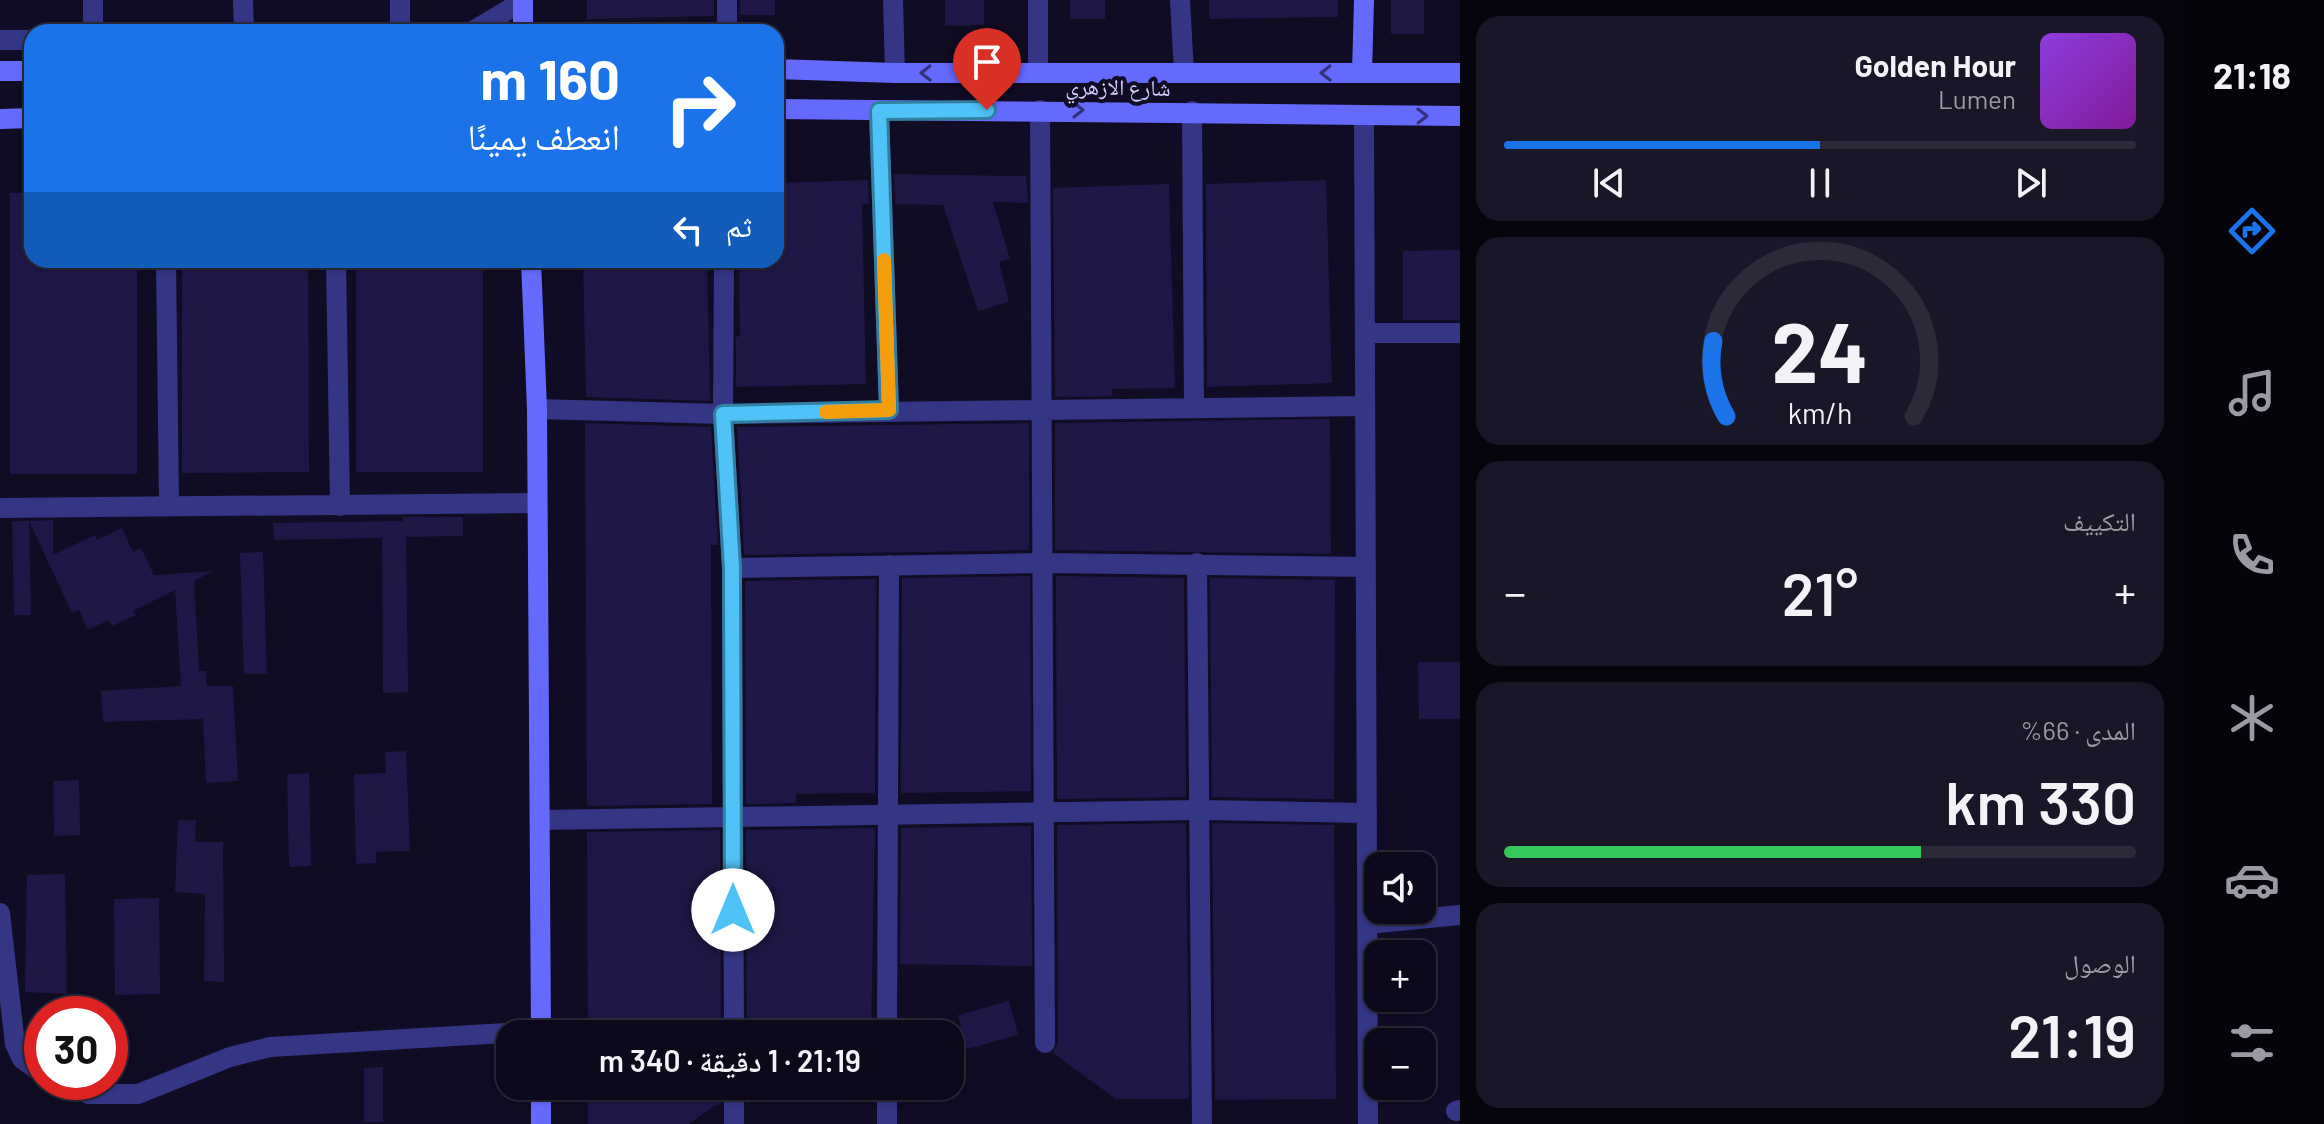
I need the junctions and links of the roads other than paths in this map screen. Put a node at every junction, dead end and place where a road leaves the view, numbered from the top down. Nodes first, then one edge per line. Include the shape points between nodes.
1 (93, 0) edge
2 (243, 0) edge
3 (400, 0) edge
4 (523, 0) edge
5 (727, 0) edge
6 (893, 0) edge
7 (1038, 0) edge
8 (1180, 0) edge
9 (1364, 0) edge
10 (93, 24) edge
11 (244, 24) edge
12 (400, 24) edge
13 (484, 24) edge
14 (523, 24) edge
15 (727, 24) edge
16 (0, 40) edge
17 (24, 40) edge
18 (784, 69) edge
19 (0, 71) edge
20 (24, 71) edge
21 (1038, 72) junction
22 (895, 73) junction
23 (1184, 73) junction
24 (1362, 73) junction
25 (1460, 73) edge
26 (784, 109) edge
27 (1040, 110) junction
28 (879, 111) junction
29 (1192, 111) junction
30 (1460, 116) edge
31 (1364, 117) junction
32 (24, 118) edge
33 (0, 119) edge
34 (166, 268) edge
35 (336, 268) edge
36 (531, 268) edge
37 (724, 268) edge
38 (1365, 333) junction
39 (1460, 333) edge
40 (1194, 406) junction
41 (1365, 406) junction
42 (537, 409) junction
43 (889, 410) junction
44 (1041, 411) junction
45 (723, 414) junction
46 (537, 503) junction
47 (169, 504) junction
48 (340, 506) junction
49 (0, 508) edge
50 (1042, 563) junction
51 (1197, 563) junction
52 (889, 565) junction
53 (1366, 567) junction
54 (732, 568) junction
55 (1200, 810) junction
56 (1044, 812) junction
57 (1367, 813) junction
58 (886, 814) junction
59 (732, 818) junction
60 (540, 820) junction
61 (1367, 852) edge
62 (0, 913) edge
63 (1460, 915) edge
64 (1436, 917) edge
65 (1368, 924) edge
66 (541, 1020) edge
67 (734, 1020) edge
68 (887, 1020) edge
69 (496, 1035) edge
70 (1045, 1043) dead end
71 (24, 1060) edge
72 (128, 1095) edge
73 (541, 1100) edge
74 (734, 1100) edge
75 (887, 1100) edge
76 (541, 1124) edge
77 (734, 1124) edge
78 (887, 1124) edge
79 (1202, 1124) edge
80 (1368, 1124) edge

1 - 10 street
2 - 11 street
3 - 12 street
4 - 13 street
4 - 14 street
5 - 15 street
6 - 22 street
7 - 21 street
8 - 23 street
9 - 24 street
16 - 17 street
18 - 22 street, شارع الازهري
19 - 20 street
21 -> 22 street, شارع الازهري
21 - 23 street, شارع الازهري
24 -> 23 street, شارع الازهري
24 - 25 street, شارع الازهري
26 - 28 street, شارع الازهري
27 - 28 street, شارع الازهري
27 -> 29 street, شارع الازهري
27 - 44 street
28 - 43 street
29 - 31 street, شارع الازهري
29 - 40 street
31 -> 30 street, شارع الازهري
31 - 38 street
32 - 33 street
34 - 47 street
35 - 48 street
36 - 42 street
37 - 45 street
38 - 39 street
38 - 41 street
40 - 41 street
40 - 44 street
41 - 53 street
42 - 45 street
42 - 46 street
43 - 44 street
43 - 45 street
44 - 50 street
45 - 54 street
46 - 48 street
46 - 60 street
47 - 48 street
47 - 49 street
50 - 51 street
50 - 52 street
50 - 56 street
51 - 53 street
51 - 55 street
52 - 54 street
52 - 58 street
53 - 57 street
54 - 59 street
55 - 56 street
55 - 57 street
55 - 79 street
56 - 58 street
56 - 70 street
57 - 61 street
58 - 59 street
58 - 68 street
59 - 60 street
59 - 67 street
60 - 66 street
62 - 71 street via 15,1044
63 - 64 street
65 - 80 street
69 - 72 street via 270,1047
73 - 76 street
74 - 77 street
75 - 78 street

